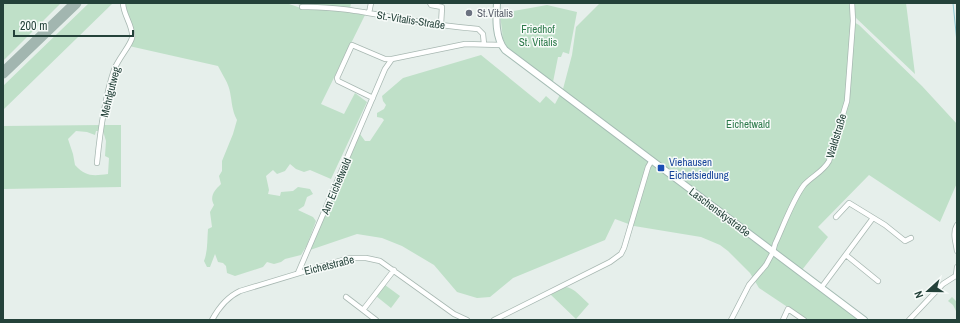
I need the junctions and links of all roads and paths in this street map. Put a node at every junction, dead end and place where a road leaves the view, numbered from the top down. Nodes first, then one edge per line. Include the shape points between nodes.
1 (123, 3) edge
2 (371, 3) edge
3 (430, 3) edge
4 (497, 3) edge
5 (852, 3) edge
6 (302, 7) dead end
7 (368, 13) junction
8 (441, 25) junction
9 (484, 44) junction
10 (500, 45) junction
11 (392, 59) junction
12 (373, 98) junction
13 (652, 160) junction
14 (97, 163) dead end
15 (836, 217) dead end
16 (873, 218) junction
17 (957, 225) edge
18 (912, 238) dead end
19 (957, 251) edge
20 (773, 252) junction
21 (846, 255) junction
22 (957, 267) edge
23 (394, 270) junction
24 (298, 273) junction
25 (957, 275) edge
26 (878, 281) dead end
27 (821, 288) junction
28 (346, 296) dead end
29 (363, 310) junction
30 (212, 320) edge
31 (376, 320) edge
32 (467, 320) edge
33 (494, 320) edge
34 (731, 320) edge
35 (783, 320) edge
36 (804, 320) edge
37 (864, 320) edge
38 (909, 320) edge

1 - 14 street, Mehrlgutweg via 132,39 118,59 110,81
2 - 7 street
3 - 8 street via 442,7
4 - 10 street
5 - 20 street, Waldstraße via 847,101 837,138 827,166 801,190
6 - 7 street, St.-Vitalis-Straße
7 - 8 street, St.-Vitalis-Straße
8 - 9 street, St.-Vitalis-Straße via 480,30
9 - 10 street
9 - 11 street via 465,44
10 - 13 street, Laschenskystraße
11 - 12 street, Am Eichetwald
11 - 12 street via 386,60 352,45 337,78 338,81
12 - 24 street, Am Eichetwald
13 - 20 street, Laschenskystraße
13 - 33 street via 621,254 610,262
15 - 16 street via 849,202
16 - 18 street via 905,241
16 - 21 street
17 - 19 street via 954,236
20 - 27 street, Laschenskystraße
20 - 34 street, Waldstraße via 749,285
21 - 26 street
21 - 27 street
22 - 25 street
23 - 24 street, Eichetstraße via 380,261 349,258
23 - 29 street
23 - 32 street, Eichetstraße via 454,314
24 - 30 street, Eichetstraße via 230,297
25 - 38 street via 942,284
27 - 37 street, Laschenskystraße
28 - 29 street
29 - 31 street
35 - 36 street via 788,309

